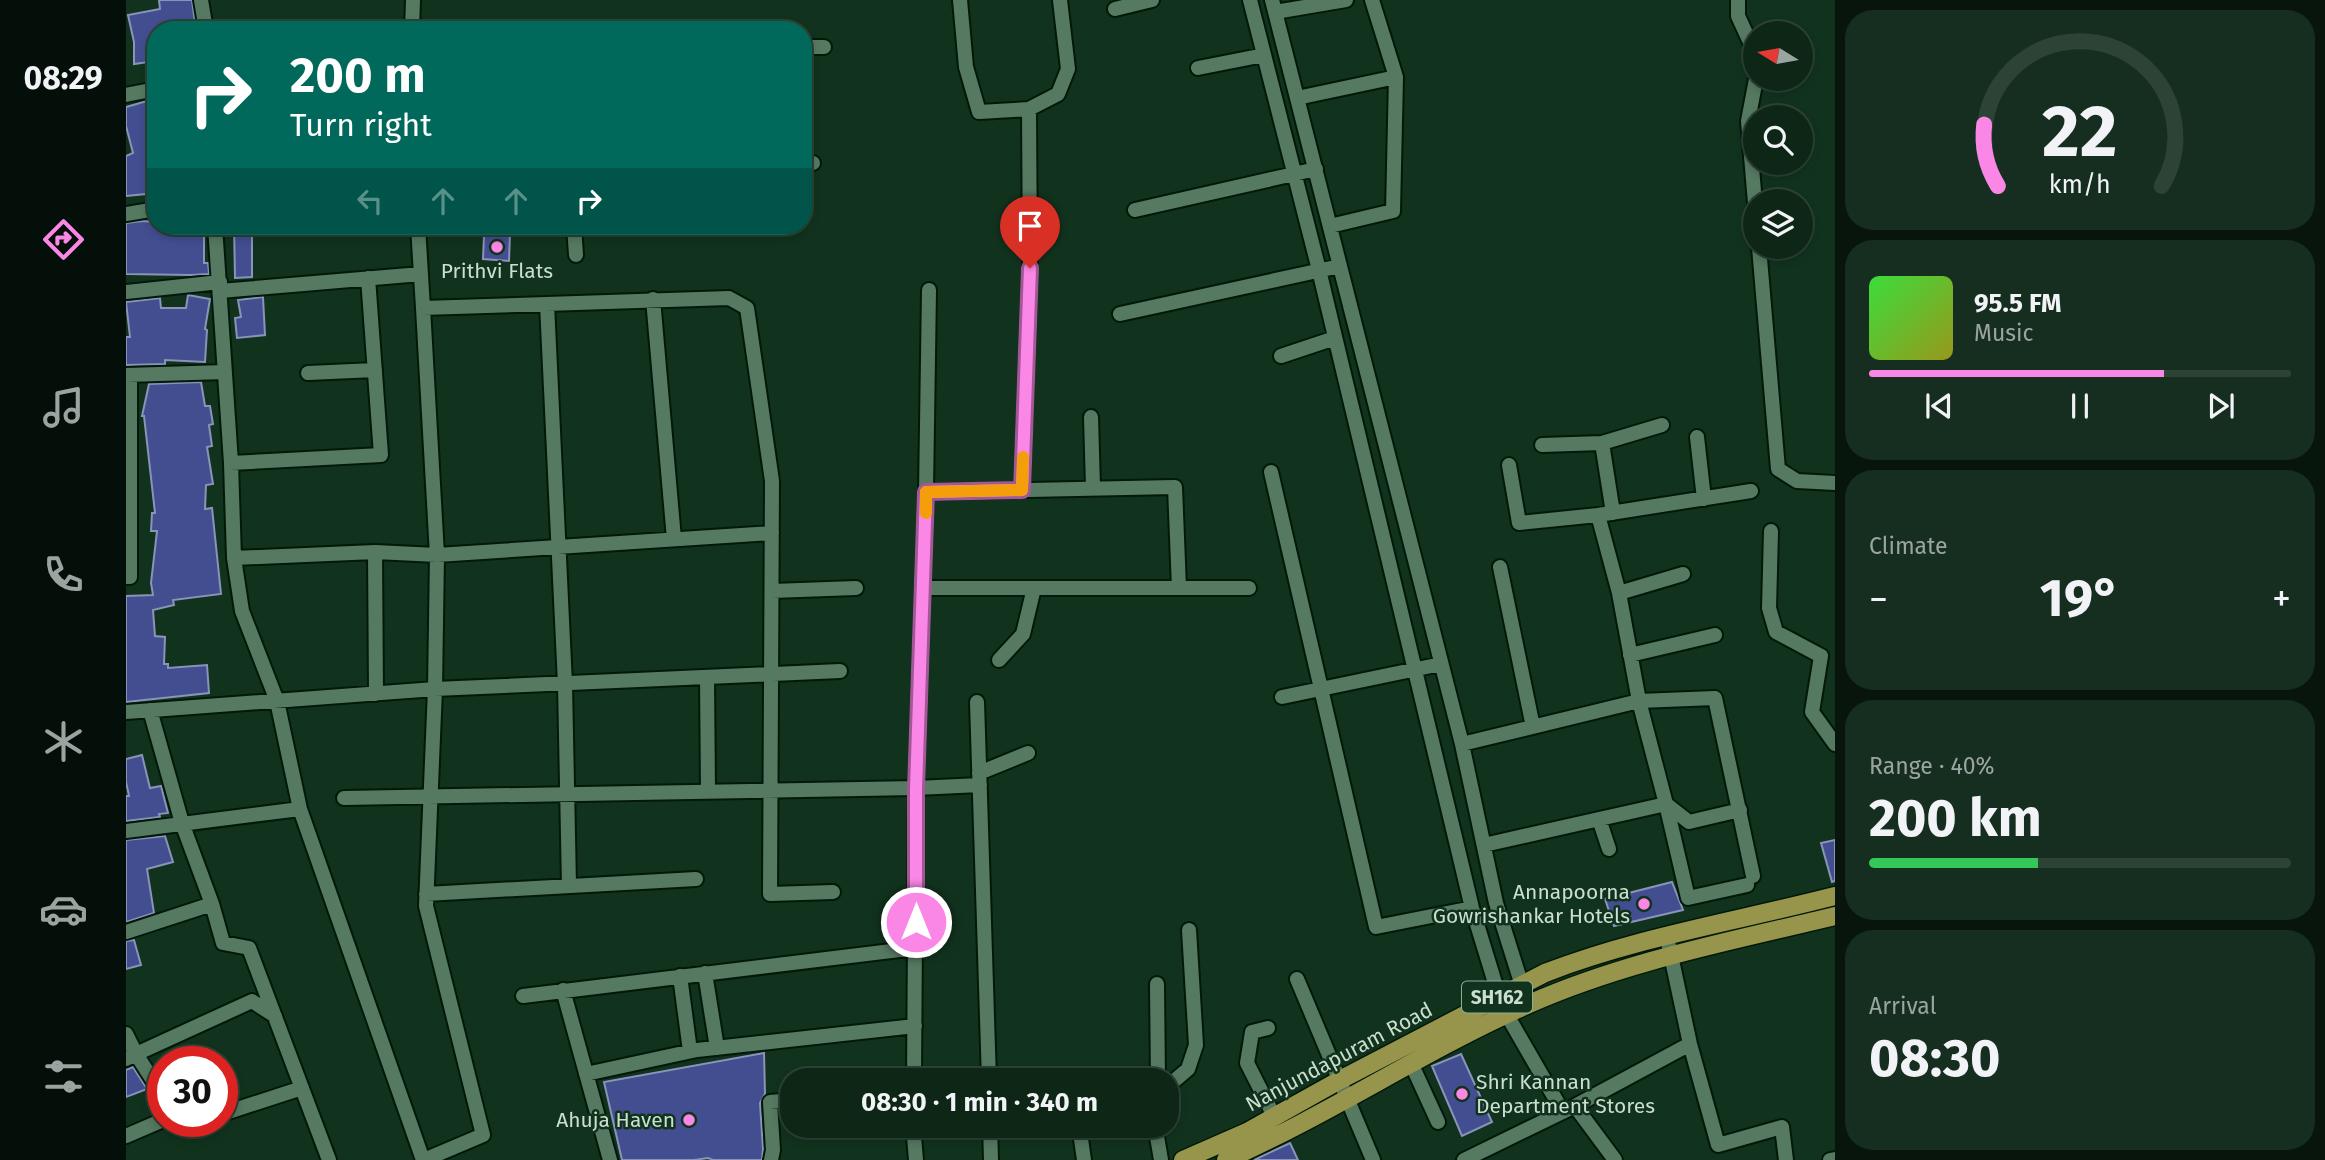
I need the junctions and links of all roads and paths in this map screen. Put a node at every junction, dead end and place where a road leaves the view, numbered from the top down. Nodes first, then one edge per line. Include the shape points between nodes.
1 (201, 0) edge
2 (413, 0) edge
3 (960, 0) edge
4 (1060, 0) edge
5 (1152, 0) edge
6 (1250, 0) edge
7 (1346, 0) edge
8 (1372, 0) edge
9 (1738, 0) edge
10 (1273, 6) edge
11 (1115, 9) dead end
12 (204, 21) edge
13 (412, 21) edge
14 (1743, 27) edge
15 (812, 47) edge
16 (824, 47) dead end
17 (1264, 55) junction
18 (1198, 68) dead end
19 (1396, 77) junction
20 (147, 91) edge
21 (1754, 91) edge
22 (126, 95) edge
23 (1297, 98) junction
24 (1029, 109) junction
25 (1316, 169) junction
26 (1295, 173) junction
27 (1754, 189) edge
28 (147, 210) edge
29 (1135, 210) dead end
30 (126, 214) edge
31 (1330, 226) junction
32 (216, 235) edge
33 (419, 235) edge
34 (575, 235) edge
35 (576, 256) dead end
36 (1760, 259) edge
37 (1340, 265) junction
38 (1319, 270) junction
39 (421, 274) junction
40 (368, 278) junction
41 (220, 287) junction
42 (929, 290) dead end
43 (126, 292) edge
44 (653, 299) junction
45 (547, 303) junction
46 (423, 308) junction
47 (1120, 314) dead end
48 (1335, 338) junction
49 (1281, 356) dead end
50 (374, 370) junction
51 (225, 372) junction
52 (308, 373) dead end
53 (128, 375) edge
54 (1091, 417) dead end
55 (1662, 425) dead end
56 (1697, 437) dead end
57 (1602, 443) junction
58 (1542, 445) dead end
59 (129, 446) edge
60 (231, 463) junction
61 (1509, 465) dead end
62 (1271, 472) dead end
63 (1835, 483) edge
64 (1093, 488) junction
65 (1022, 490) junction
66 (1751, 491) dead end
67 (926, 492) junction
68 (1704, 499) junction
69 (1605, 514) junction
70 (1771, 531) dead end
71 (772, 533) junction
72 (674, 539) junction
73 (560, 547) junction
74 (375, 552) junction
75 (437, 555) junction
76 (234, 558) junction
77 (1500, 567) dead end
78 (1683, 574) dead end
79 (126, 577) edge
80 (856, 588) dead end
81 (923, 588) junction
82 (1034, 588) junction
83 (1179, 588) junction
84 (1249, 588) dead end
85 (772, 590) junction
86 (1619, 593) junction
87 (1715, 635) dead end
88 (1630, 655) junction
89 (999, 660) dead end
90 (1441, 664) junction
91 (1416, 669) junction
92 (840, 671) dead end
93 (772, 674) junction
94 (707, 677) junction
95 (564, 683) junction
96 (1321, 688) junction
97 (435, 689) junction
98 (376, 694) junction
99 (1282, 697) dead end
100 (277, 701) junction
101 (1639, 701) junction
102 (977, 702) dead end
103 (150, 710) junction
104 (126, 712) edge
105 (1532, 727) junction
106 (1462, 744) junction
107 (1835, 744) edge
108 (1028, 753) dead end
109 (979, 779) junction
110 (916, 789) junction
111 (771, 790) junction
112 (708, 791) junction
113 (566, 794) junction
114 (430, 796) junction
115 (344, 798) dead end
116 (1666, 804) junction
117 (300, 809) junction
118 (1740, 810) junction
119 (1599, 819) junction
120 (182, 823) junction
121 (126, 831) edge
122 (1484, 845) junction
123 (1609, 849) dead end
124 (696, 879) dead end
125 (569, 886) junction
126 (833, 892) dead end
127 (426, 894) junction
128 (1835, 896) edge
129 (212, 904) junction
130 (1472, 908) junction
131 (1835, 916) edge
132 (1189, 930) dead end
133 (126, 932) edge
134 (1667, 937) junction
135 (916, 948) junction
136 (1672, 956) junction
137 (705, 973) junction
138 (680, 976) junction
139 (1297, 979) dead end
140 (1157, 984) dead end
141 (1521, 984) junction
142 (563, 990) junction
143 (523, 996) dead end
144 (1499, 996) junction
145 (1528, 1004) junction
146 (1507, 1015) junction
147 (275, 1016) junction
148 (915, 1026) junction
149 (1268, 1028) dead end
150 (126, 1034) edge
151 (1690, 1044) junction
152 (717, 1048) junction
153 (690, 1051) junction
154 (131, 1056) edge
155 (1411, 1063) junction
156 (914, 1068) edge
157 (989, 1068) edge
158 (1157, 1068) edge
159 (586, 1073) junction
160 (147, 1076) edge
161 (1179, 1077) edge
162 (1340, 1080) junction
163 (302, 1087) junction
164 (1348, 1097) junction
165 (780, 1101) edge
166 (238, 1109) edge
167 (1569, 1109) junction
168 (1274, 1116) junction
169 (1438, 1122) dead end
170 (147, 1127) edge
171 (126, 1136) edge
172 (914, 1138) edge
173 (990, 1138) edge
174 (1081, 1138) edge
175 (1157, 1138) edge
176 (330, 1160) edge
177 (423, 1160) edge
178 (610, 1160) edge
179 (771, 1160) edge
180 (915, 1160) edge
181 (991, 1160) edge
182 (1084, 1160) edge
183 (1161, 1160) edge
184 (1184, 1160) edge
185 (1226, 1160) edge
186 (1373, 1160) edge
187 (1464, 1160) edge
188 (1615, 1160) edge
189 (1786, 1160) edge

1 - 12 street
2 - 13 street
3 - 24 street via 967,67 979,112
4 - 24 street via 1068,69 1058,94
5 - 11 street
6 - 17 street
7 - 10 street
8 - 19 street
9 - 14 street
10 - 23 street
15 - 16 street
17 - 18 street
17 - 26 street
19 - 23 street
19 - 31 street via 1393,211
20 - 22 street
21 - 27 street via 1748,121
23 - 25 street
24 - 65 street via 1030,268
25 - 26 street
25 - 31 street
26 - 29 street
26 - 38 street
28 - 30 street
31 - 37 street
32 - 41 street
33 - 39 street
34 - 35 street
36 - 63 street via 1778,469 1797,481
37 - 38 street
37 - 90 street
38 - 47 street
38 - 48 street
39 - 40 street
39 - 46 street
40 - 41 street
40 - 50 street
41 - 43 street
41 - 51 street
42 - 67 street
44 - 45 street
44 - 71 street via 729,298 747,308 772,481
44 - 72 street
45 - 46 street
45 - 73 street
46 - 75 street
48 - 49 street
48 - 91 street
50 - 52 street
50 - 60 street via 381,454
51 - 53 street
51 - 60 street
53 - 59 street
54 - 64 street
55 - 57 street
56 - 68 street
57 - 58 street
57 - 69 street
59 - 79 street via 130,577
60 - 76 street
61 - 69 street via 1519,523
62 - 96 street
64 - 65 street
64 - 83 street via 1175,487
65 - 67 street
66 - 68 street
67 - 81 street
68 - 69 street
69 - 86 street
70 - 107 street via 1769,608 1776,632 1821,656 1812,712
71 - 72 street
71 - 85 street
72 - 73 street
73 - 75 street
73 - 95 street
74 - 75 street
74 - 76 street
74 - 98 street
75 - 97 street
76 - 100 street via 242,611
77 - 105 street
78 - 86 street
80 - 85 street
81 - 82 street
81 - 110 street
82 - 83 street
82 - 89 street via 1023,634
83 - 84 street
85 - 93 street
86 - 88 street
87 - 88 street
88 - 101 street
90 - 91 street
90 - 106 street
91 - 96 street
91 - 130 street
92 - 93 street
93 - 94 street
93 - 111 street
94 - 95 street
94 - 112 street
95 - 97 street
95 - 113 street
96 - 99 street
96 - 130 street via 1376,927
97 - 98 street
97 - 114 street
98 - 100 street
100 - 103 street
100 - 117 street
101 - 105 street
101 - 116 street
101 - 118 street via 1715,698
102 - 109 street
103 - 104 street
103 - 120 street
105 - 106 street
106 - 122 street
108 - 109 street
109 - 110 street
109 - 157 street
110 - 111 street
110 - 135 street
111 - 112 street
111 - 126 street via 770,894
112 - 113 street
113 - 114 street
113 - 125 street
114 - 115 street
114 - 127 street
116 - 118 street via 1689,822
116 - 118 street via 1688,898 1750,880
116 - 119 street
117 - 120 street
117 - 177 street
119 - 122 street
119 - 123 street
120 - 121 street
120 - 129 street
122 - 141 street
124 - 125 street
125 - 127 street
127 - 177 street via 483,1135
128 - 134 main road, Nanjundapuram Road / SH162
129 - 133 street
129 - 147 street via 223,943 249,948
130 - 144 street
131 - 136 main road, Nanjundapuram Road / SH162
132 - 161 street via 1196,1045 1188,1069
134 - 136 street
134 - 141 main road, Nanjundapuram Road / SH162 via 1579,960
135 - 137 street
135 - 148 street
136 - 145 main road, Nanjundapuram Road / SH162 via 1594,978
136 - 151 street
137 - 138 street
137 - 152 street
138 - 142 street
138 - 153 street
139 - 162 street
140 - 158 street
141 - 144 main road, Nanjundapuram Road / SH162
141 - 145 street
142 - 143 street
142 - 159 street
144 - 162 main road, Nanjundapuram Road / SH162
145 - 146 main road, Nanjundapuram Road / SH162
146 - 155 main road, Nanjundapuram Road / SH162
146 - 167 street
147 - 154 street via 252,1001
147 - 163 street
148 - 152 street
148 - 156 street
149 - 168 street via 1252,1032 1247,1063
150 - 154 street
151 - 167 street
151 - 189 street via 1718,1145 1782,1127
152 - 153 street
153 - 159 street
154 - 160 street
155 - 164 main road, Nanjundapuram Road / SH162
155 - 169 street
159 - 178 street
162 - 164 street
162 - 168 main road, Nanjundapuram Road / SH162
163 - 166 street
163 - 176 street
164 - 185 main road, Nanjundapuram Road / SH162
164 - 186 street
165 - 179 street via 770,1102
167 - 187 street
167 - 188 street
168 - 184 main road, Nanjundapuram Road / SH162
170 - 171 street
172 - 180 street
173 - 181 street
174 - 182 street
175 - 183 street

